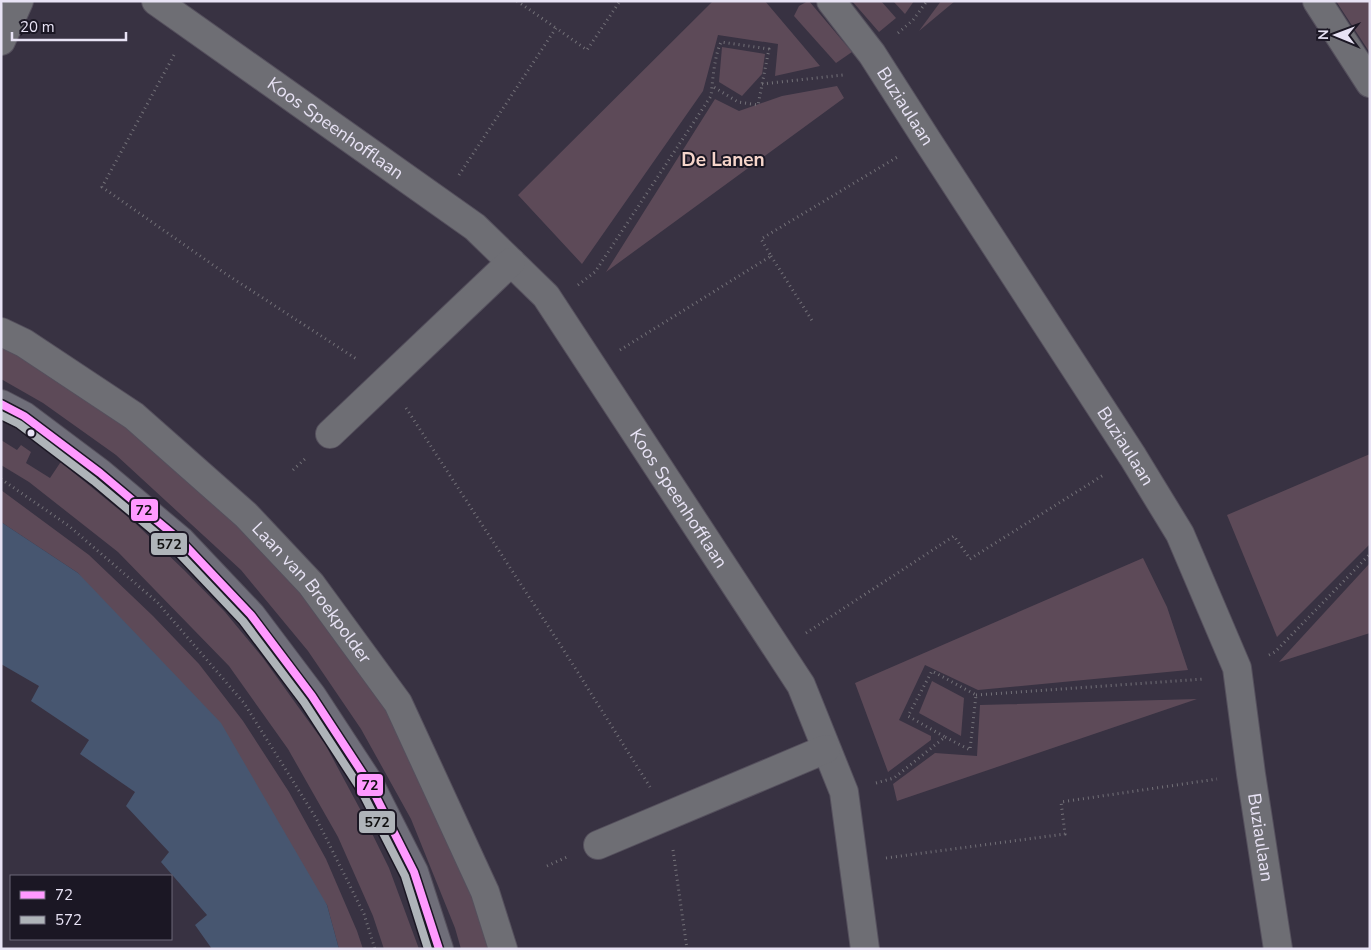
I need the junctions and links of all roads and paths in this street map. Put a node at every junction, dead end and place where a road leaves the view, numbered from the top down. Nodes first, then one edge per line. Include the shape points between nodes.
1 (19, 1) edge
2 (156, 1) edge
3 (517, 1) edge
4 (620, 1) edge
5 (831, 1) edge
6 (1316, 1) edge
7 (190, 25) junction
8 (556, 28) junction
9 (1, 41) edge
10 (1370, 83) edge
11 (712, 86) junction
12 (926, 140) junction
13 (440, 203) junction
14 (771, 256) junction
15 (511, 262) junction
16 (552, 305) junction
17 (813, 322) dead end
18 (1, 332) edge
19 (592, 367) junction
20 (388, 380) junction
21 (1, 404) edge
22 (330, 434) dead end
23 (1132, 457) junction
24 (1, 479) edge
25 (1370, 554) edge
26 (779, 652) junction
27 (1237, 668) junction
28 (976, 695) junction
29 (945, 737) junction
30 (826, 749) junction
31 (1251, 774) junction
32 (844, 792) junction
33 (668, 815) junction
34 (598, 845) dead end
35 (853, 863) junction
36 (375, 949) edge
37 (439, 949) edge
38 (503, 949) edge
39 (688, 949) edge
40 (865, 949) edge
41 (1278, 949) edge

1 - 9 street
2 - 7 street, Koos Speenhofflaan
3 - 8 path
4 - 8 path via 586,50
5 - 12 street, Buziaulaan via 872,54
6 - 10 street
7 - 13 street, Koos Speenhofflaan
7 - 20 path via 102,187 223,272
8 - 13 path
11 - 11 path via 721,42 769,49 758,105 738,102
11 - 16 path via 711,96 595,272
12 - 14 path via 761,238
12 - 23 street, Buziaulaan
13 - 15 street, Koos Speenhofflaan via 475,227
14 - 17 path
14 - 19 path
15 - 16 street, Koos Speenhofflaan
15 - 20 street
16 - 19 street, Koos Speenhofflaan
18 - 38 street, Laan van Broekpolder via 24,343 134,416 246,515 311,584 398,703 485,892
19 - 26 street, Koos Speenhofflaan
20 - 22 street
20 - 33 path
21 - 37 main road via 24,416 100,472 167,528 252,616 312,696 369,783 414,872
23 - 26 path via 970,559 954,536
23 - 27 street, Buziaulaan via 1180,534
24 - 36 path via 69,526 157,602 244,703 316,818 364,914
25 - 27 path via 1275,652
26 - 30 street, Koos Speenhofflaan via 801,685
27 - 28 path via 1203,679
27 - 31 street, Buziaulaan
28 - 29 path via 970,750
28 - 29 path via 932,670 908,716
29 - 32 path via 894,778
30 - 32 street, Koos Speenhofflaan
30 - 33 street
31 - 35 path via 1061,802 1065,834
31 - 41 street, Buziaulaan
32 - 35 street, Koos Speenhofflaan
33 - 34 street
33 - 39 path
35 - 40 street, Koos Speenhofflaan

